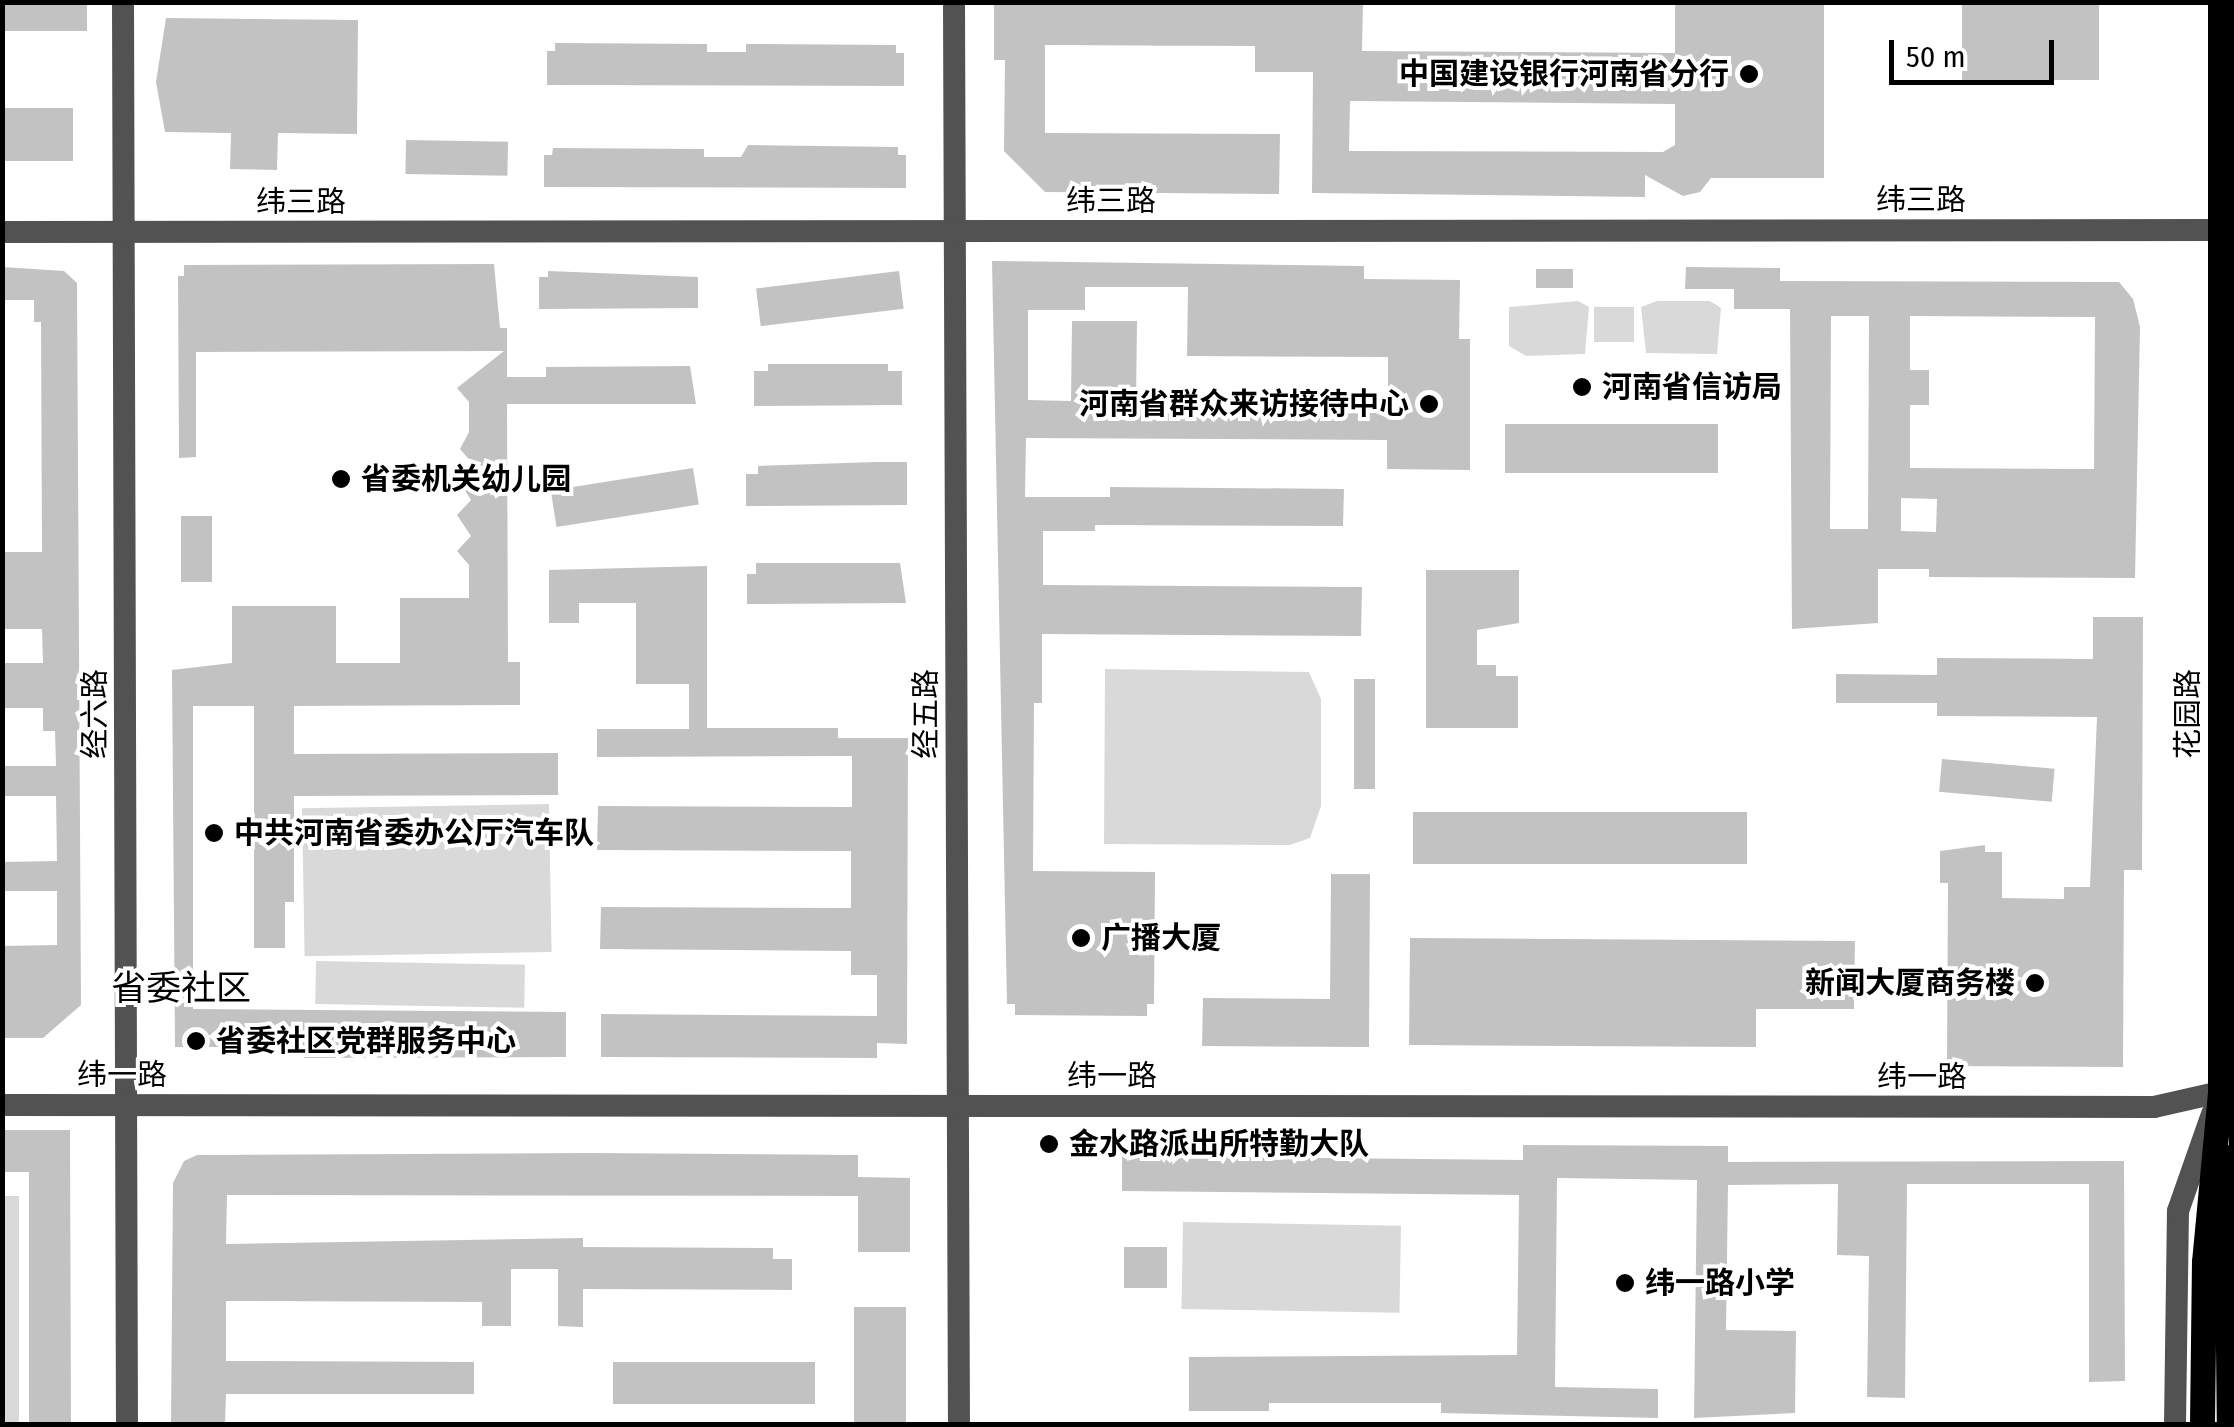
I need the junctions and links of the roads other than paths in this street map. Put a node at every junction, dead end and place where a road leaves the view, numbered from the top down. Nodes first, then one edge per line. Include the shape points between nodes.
1 (123, 2) edge
2 (954, 2) edge
3 (2220, 2) edge
4 (2220, 230) junction
5 (955, 231) junction
6 (2, 232) edge
7 (124, 232) junction
8 (2220, 1092) junction
9 (2, 1105) edge
10 (126, 1105) junction
11 (958, 1106) junction
12 (127, 1424) edge
13 (959, 1424) edge
14 (2175, 1424) edge
15 (2202, 1424) edge
16 (2230, 1424) edge

1 - 7 street, 经六路
2 - 5 street, 经五路
3 - 4 main road, 花园路
4 - 5 street, 纬三路
4 - 8 main road, 花园路
5 - 7 street, 纬三路
5 - 11 street, 经五路
6 - 7 street, 纬三路
7 - 10 street, 经六路
8 - 11 street, 纬一路 via 2154,1107
8 - 14 street via 2178,1211
8 - 15 main road, 花园路 via 2204,1262
8 - 16 main road via 2231,1217
9 - 10 street, 纬一路
10 - 11 street, 纬一路
10 - 12 street, 经六路
11 - 13 street, 经五路

